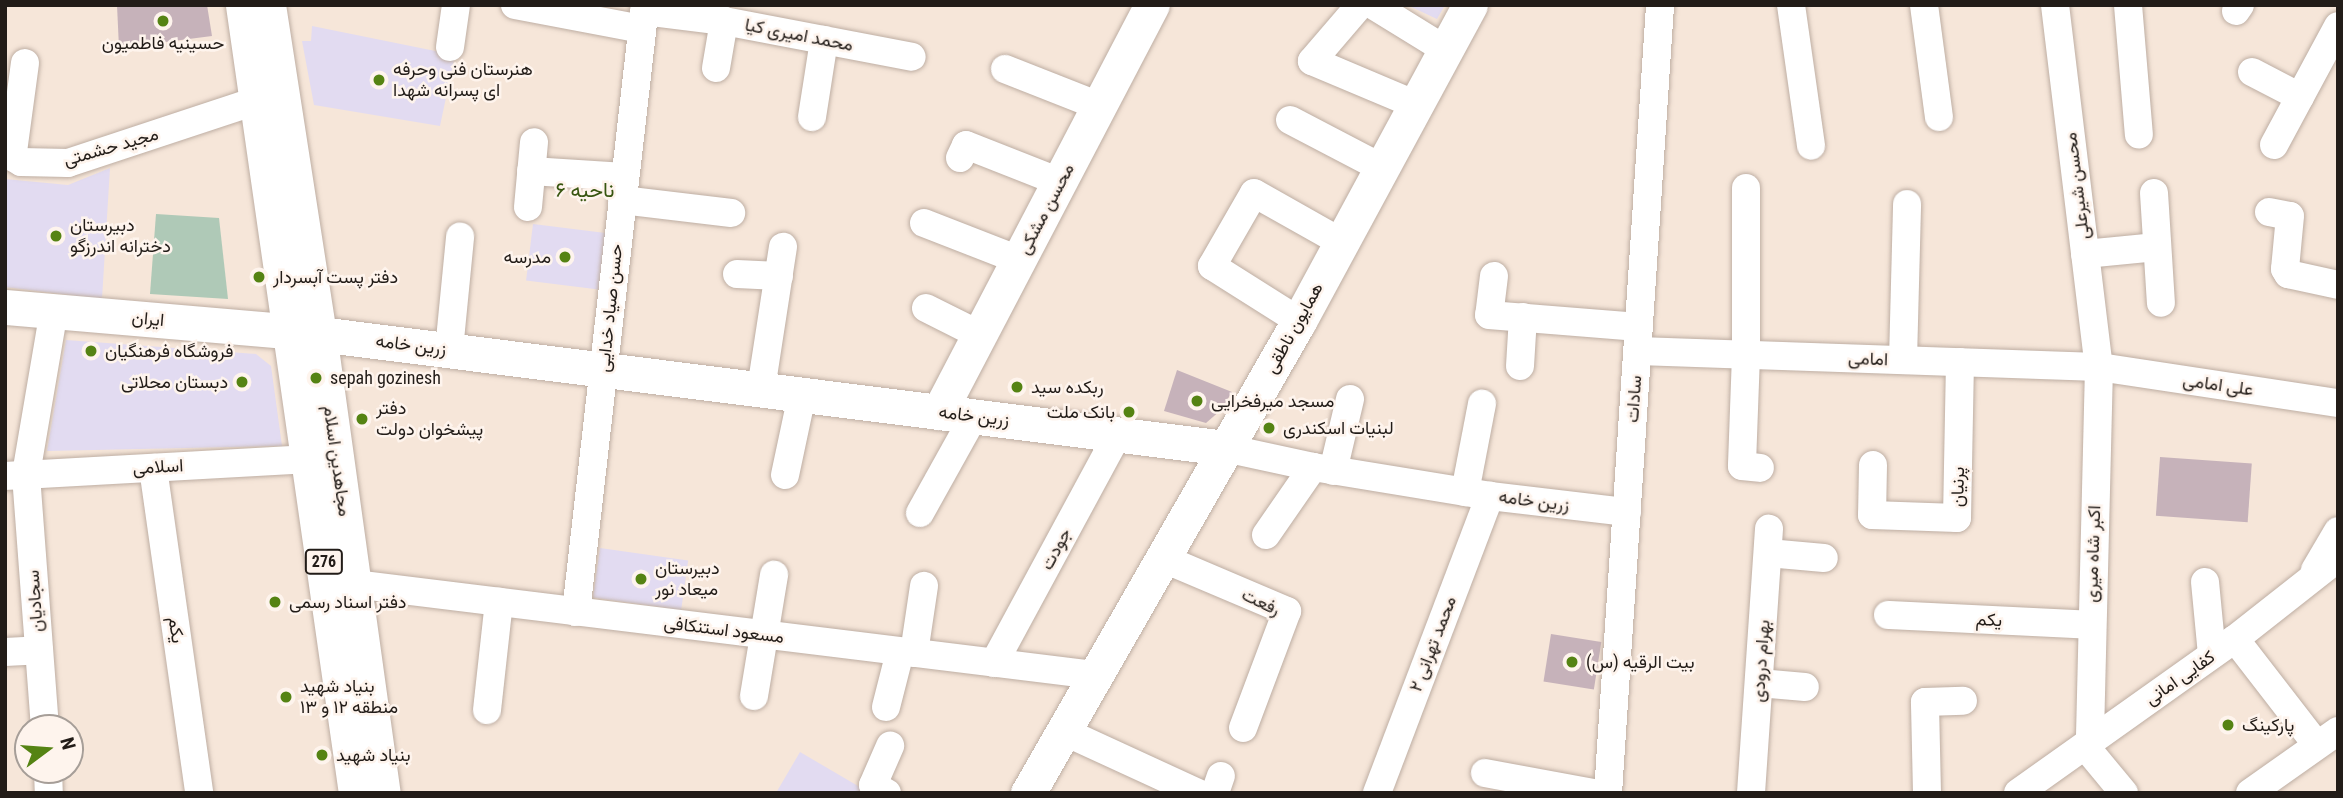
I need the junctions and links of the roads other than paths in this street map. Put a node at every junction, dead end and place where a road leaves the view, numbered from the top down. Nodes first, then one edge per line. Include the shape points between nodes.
1 (243, 5) edge
2 (268, 5) edge
3 (456, 5) edge
4 (515, 5) edge
5 (1152, 5) edge
6 (1360, 5) edge
7 (1373, 5) edge
8 (1470, 5) edge
9 (1660, 5) edge
10 (1791, 5) edge
11 (1924, 5) edge
12 (2055, 5) edge
13 (2128, 5) edge
14 (2322, 5) edge
15 (2338, 14) edge
16 (644, 15) edge
17 (716, 15) edge
18 (2338, 26) edge
19 (824, 40) junction
20 (450, 47) dead end
21 (1446, 50) junction
22 (912, 57) dead end
23 (25, 63) dead end
24 (716, 68) dead end
25 (1005, 69) dead end
26 (2252, 72) dead end
27 (2300, 97) junction
28 (258, 100) junction
29 (1416, 105) junction
30 (1099, 106) junction
31 (811, 117) dead end
32 (1939, 117) dead end
33 (1290, 120) dead end
34 (2139, 135) dead end
35 (534, 142) dead end
36 (2274, 145) dead end
37 (1811, 146) dead end
38 (960, 158) dead end
39 (1380, 167) junction
40 (531, 171) junction
41 (1060, 181) junction
42 (1746, 188) dead end
43 (624, 189) junction
44 (2154, 193) dead end
45 (1907, 204) dead end
46 (528, 207) dead end
47 (2269, 212) dead end
48 (731, 213) dead end
49 (924, 223) dead end
50 (460, 237) dead end
51 (1341, 242) junction
52 (783, 247) dead end
53 (2157, 247) junction
54 (2085, 254) junction
55 (1019, 260) junction
56 (737, 274) dead end
57 (779, 276) junction
58 (1494, 276) dead end
59 (2338, 285) edge
60 (2161, 303) dead end
61 (5, 307) edge
62 (926, 308) dead end
63 (54, 311) junction
64 (1523, 317) junction
65 (1299, 321) junction
66 (304, 332) junction
67 (979, 335) junction
68 (1638, 339) junction
69 (449, 350) junction
70 (1746, 355) junction
71 (1903, 360) junction
72 (1960, 362) junction
73 (1520, 366) dead end
74 (2099, 367) junction
75 (603, 370) junction
76 (761, 390) junction
77 (802, 395) junction
78 (1350, 399) dead end
79 (2338, 402) edge
80 (1482, 404) dead end
81 (939, 412) junction
82 (974, 416) junction
83 (1118, 434) junction
84 (1225, 448) junction
85 (310, 459) junction
86 (1873, 465) dead end
87 (153, 468) junction
88 (1760, 468) dead end
89 (1323, 469) junction
90 (16, 475) edge
91 (785, 475) dead end
92 (1477, 494) junction
93 (1627, 512) junction
94 (920, 513) dead end
95 (2338, 531) edge
96 (1266, 535) dead end
97 (1162, 558) junction
98 (1824, 558) dead end
99 (2338, 558) edge
100 (774, 575) dead end
101 (2309, 578) junction
102 (2205, 582) dead end
103 (354, 584) junction
104 (924, 586) dead end
105 (499, 602) junction
106 (576, 612) junction
107 (1888, 615) dead end
108 (2091, 625) junction
109 (763, 635) junction
110 (2235, 639) junction
111 (39, 650) junction
112 (5, 652) edge
113 (907, 652) junction
114 (2212, 655) junction
115 (994, 663) junction
116 (1095, 675) junction
117 (1759, 683) junction
118 (1805, 687) dead end
119 (754, 696) dead end
120 (1963, 701) dead end
121 (886, 707) dead end
122 (487, 710) dead end
123 (44, 714) edge
124 (1243, 728) dead end
125 (1063, 731) junction
126 (2328, 738) edge
127 (2087, 744) junction
128 (890, 746) dead end
129 (1485, 773) dead end
130 (200, 793) edge
131 (356, 793) edge
132 (383, 793) edge
133 (887, 793) edge
134 (1027, 793) edge
135 (1198, 793) edge
136 (1377, 793) edge
137 (1593, 793) edge
138 (1608, 793) edge
139 (1751, 793) edge
140 (1927, 793) edge
141 (2018, 793) edge
142 (2124, 793) edge
143 (2250, 793) edge

1 - 28 main road, مجاهدین اسلام / 276
2 - 66 main road, مجاهدین اسلام / 276
3 - 20 street
4 - 16 street, محمد امیری کیا
5 - 30 main road, محسن مشکی
6 - 29 street via 1312,61
7 - 21 street
8 - 21 main road, همایون ناطقی
9 - 68 street, سادات
10 - 37 street
11 - 32 street
12 - 54 street, محسن شیرعلی
13 - 34 street
14 - 15 street
16 - 17 street, محمد امیری کیا
16 - 43 street, حسن صیاد خدایی
17 - 19 street, محمد امیری کیا
17 - 24 street
18 - 27 street
19 - 22 street, محمد امیری کیا
19 - 31 street
21 - 29 main road, همایون ناطقی
23 - 28 street, مجید حشمتی via 13,152 21,162 68,163
25 - 30 street
26 - 27 street
27 - 36 street
28 - 66 main road, مجاهدین اسلام / 276
29 - 39 main road, همایون ناطقی
30 - 41 main road, محسن مشکی
33 - 39 street
35 - 40 street
38 - 41 street via 967,145
39 - 51 main road, همایون ناطقی
40 - 43 street
40 - 46 street
41 - 55 main road, محسن مشکی
42 - 70 street
43 - 48 street
43 - 75 street, حسن صیاد خدایی
44 - 53 street
45 - 71 street
47 - 59 street via 2290,216 2288,274
49 - 55 street
50 - 69 street
51 - 65 main road, همایون ناطقی
51 - 65 street via 1254,193 1212,266
52 - 57 street
53 - 54 street
53 - 60 street
54 - 74 street, محسن شیرعلی
55 - 67 main road, محسن مشکی
56 - 57 street
57 - 76 street
58 - 64 street, امامی via 1489,315
61 - 63 main road, ایران
62 - 67 street
63 - 66 main road, ایران
63 - 90 street, سجادیان
64 - 68 street, امامی
64 - 73 street
65 - 84 main road, همایون ناطقی
66 - 69 main road, زرین خامه
66 - 85 main road, مجاهدین اسلام / 276
66 - 103 main road, مجاهدین اسلام / 276
67 - 81 main road, محسن مشکی
68 - 70 street, امامی
68 - 93 street, سادات
69 - 75 main road, زرین خامه
70 - 71 street, امامی
70 - 88 street via 1742,466
71 - 72 street, امامی
72 - 74 street, امامی
72 - 86 street, پرنیان via 1957,517 1872,515
74 - 79 street, علی امامی
74 - 108 street, اکبر شاه میری
75 - 76 main road, زرین خامه
75 - 106 street, حسن صیاد خدایی
76 - 77 main road, زرین خامه
77 - 81 main road, زرین خامه
77 - 91 street
78 - 89 street
80 - 92 street, محمد تهرانی ۲
81 - 82 main road, زرین خامه
82 - 83 main road, زرین خامه
82 - 94 street
83 - 84 main road, زرین خامه
83 - 115 street, جودت
84 - 89 street, زرین خامه
84 - 97 main road, همایون ناطقی
85 - 87 street, اسلامی
85 - 131 main road, مجاهدین اسلام / 276
87 - 90 street, اسلامی
87 - 130 street, یکم
89 - 92 street, زرین خامه
89 - 96 street
90 - 111 street, سجادیان
92 - 93 street, زرین خامه
92 - 136 street, محمد تهرانی ۲
93 - 138 street, سادات
95 - 101 street
97 - 116 main road, همایون ناطقی
97 - 124 street, رفعت via 1287,611
98 - 117 street, بهرام درودی via 1768,541
99 - 101 street, کفایی امانی
100 - 109 street
101 - 110 street, کفایی امانی
102 - 114 street
103 - 105 street, مسعود استنکافی
103 - 132 main road, مجاهدین اسلام / 276
104 - 113 street
105 - 106 street, مسعود استنکافی
105 - 122 street
106 - 109 street, مسعود استنکافی
107 - 108 street, یکم
108 - 127 street, اکبر شاه میری
109 - 113 street, مسعود استنکافی
109 - 119 street
110 - 114 street, کفایی امانی
110 - 126 street
111 - 112 street
111 - 123 street, سجادیان
113 - 115 street, مسعود استنکافی
113 - 121 street
114 - 127 street, کفایی امانی
115 - 116 street, مسعود استنکافی
116 - 125 main road, همایون ناطقی
117 - 118 street
117 - 139 street, بهرام درودی
120 - 140 street via 1925,702
125 - 134 main road, همایون ناطقی
125 - 135 street
126 - 143 street
127 - 141 street, کفایی امانی
127 - 142 street
128 - 133 street via 873,785
129 - 137 street

